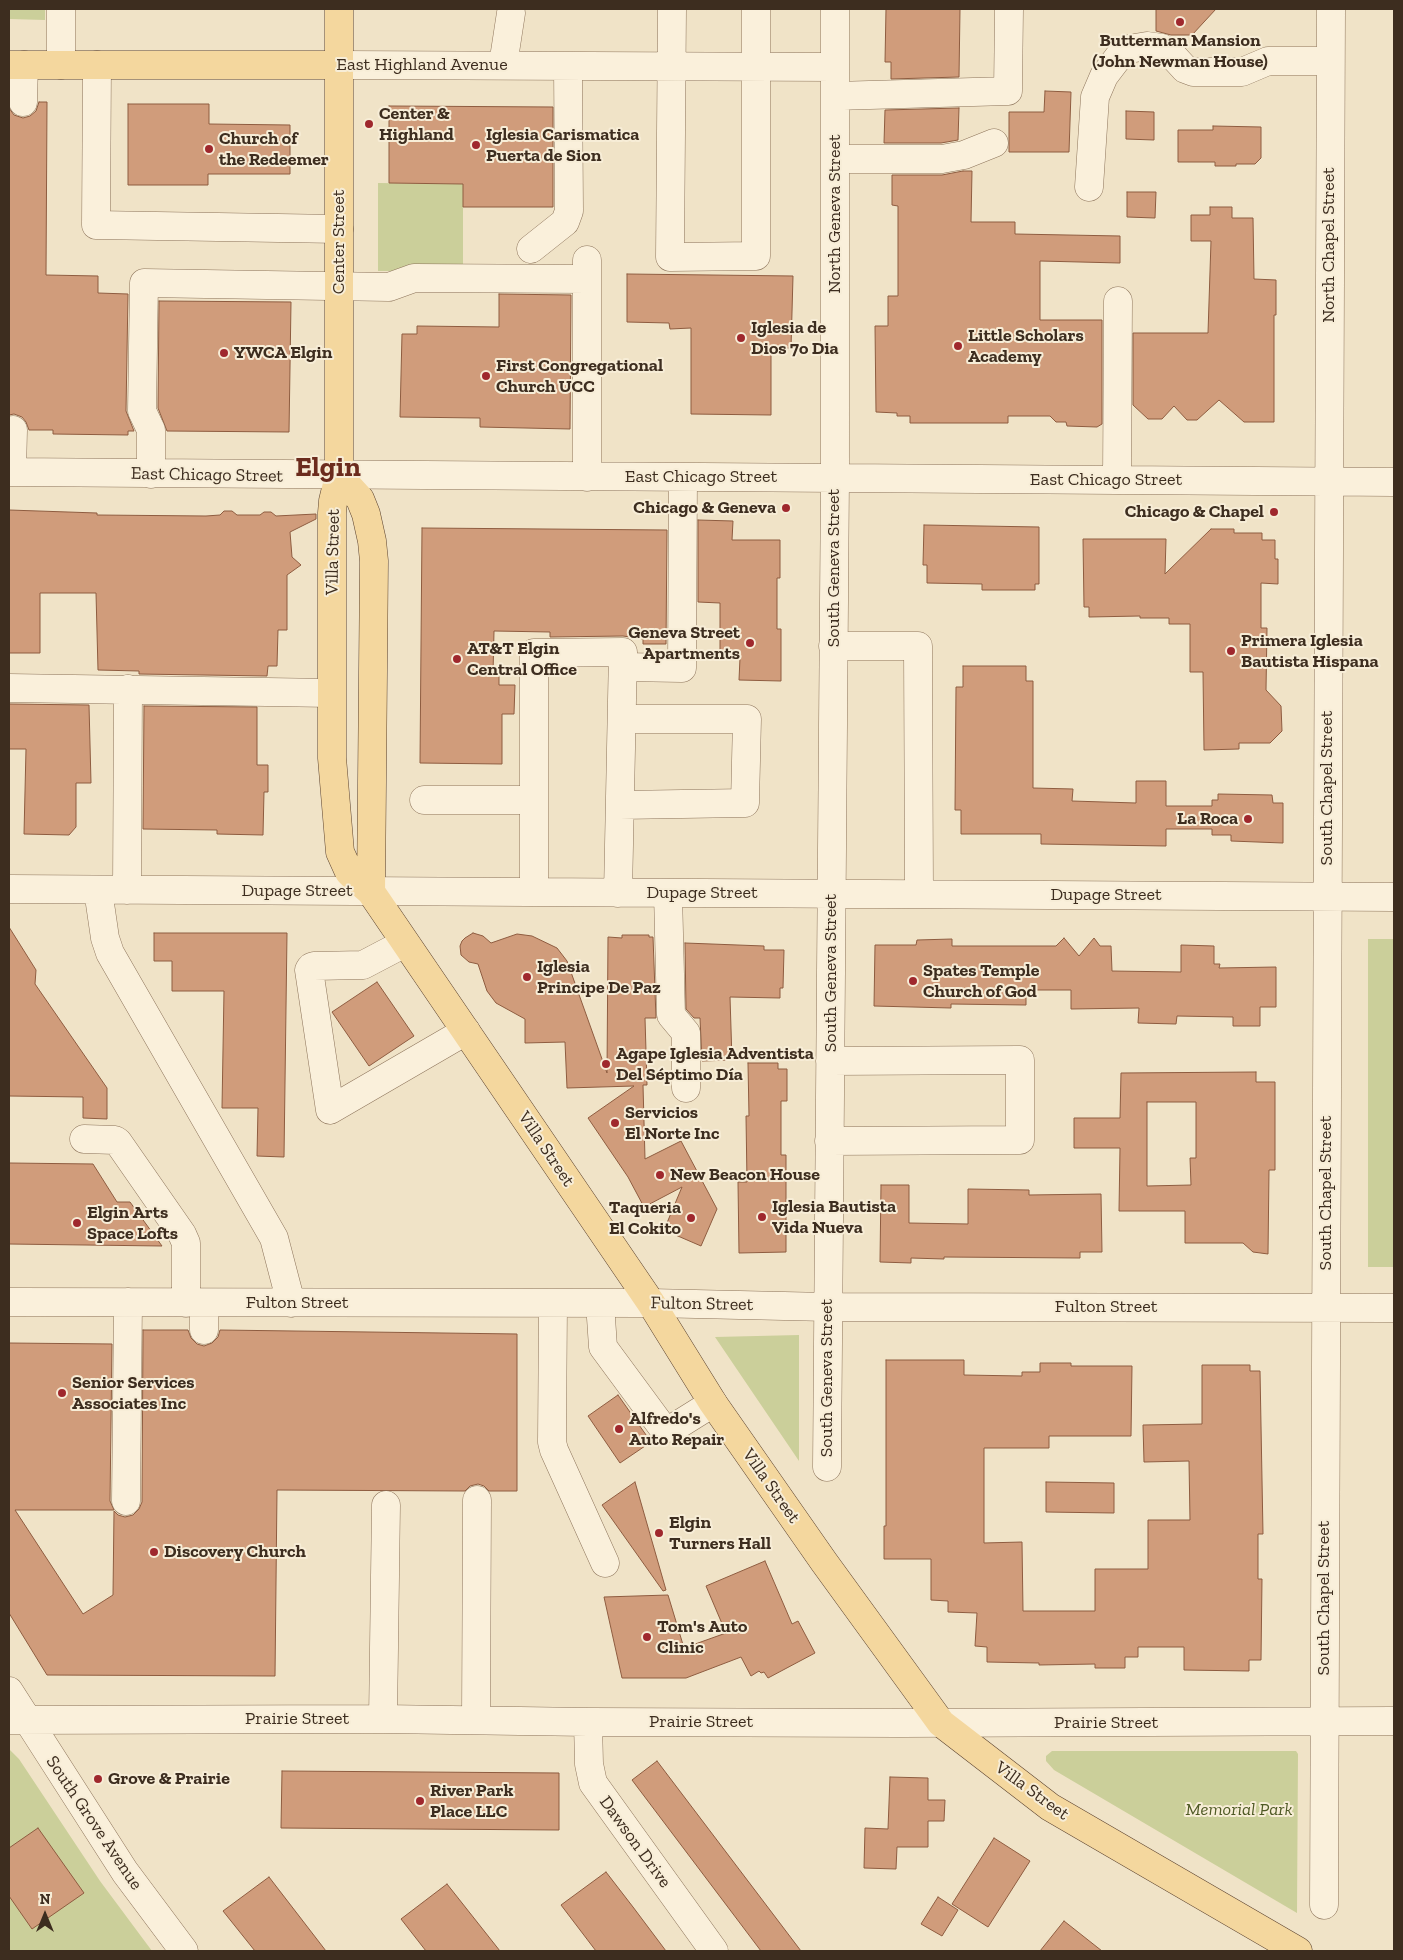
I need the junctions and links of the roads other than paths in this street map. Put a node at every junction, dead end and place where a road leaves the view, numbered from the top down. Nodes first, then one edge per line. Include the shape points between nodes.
1 (61, 9) edge
2 (339, 9) edge
3 (672, 9) edge
4 (756, 9) edge
5 (835, 9) edge
6 (1008, 9) edge
7 (1331, 9) edge
8 (511, 13) dead end
9 (1330, 61) junction
10 (16, 65) edge
11 (61, 65) junction
12 (97, 65) junction
13 (338, 65) junction
14 (503, 65) junction
15 (568, 66) junction
16 (671, 66) junction
17 (755, 67) junction
18 (835, 67) junction
19 (835, 96) junction
20 (23, 102) dead end
21 (994, 143) dead end
22 (835, 159) junction
23 (1090, 187) dead end
24 (338, 229) junction
25 (531, 249) dead end
26 (339, 285) junction
27 (1118, 301) dead end
28 (13, 430) dead end
29 (10, 472) edge
30 (151, 474) junction
31 (339, 476) junction
32 (587, 476) junction
33 (683, 477) junction
34 (835, 478) junction
35 (1117, 480) junction
36 (1328, 482) junction
37 (1394, 482) edge
38 (833, 646) junction
39 (623, 667) junction
40 (9, 688) edge
41 (128, 689) junction
42 (331, 693) junction
43 (622, 719) junction
44 (424, 800) dead end
45 (534, 800) junction
46 (620, 804) junction
47 (9, 889) edge
48 (98, 890) junction
49 (127, 890) junction
50 (372, 892) junction
51 (534, 892) junction
52 (618, 893) junction
53 (668, 893) junction
54 (832, 894) junction
55 (919, 894) junction
56 (1327, 897) junction
57 (1394, 897) edge
58 (405, 943) junction
59 (466, 1031) junction
60 (830, 1061) junction
61 (686, 1088) dead end
62 (84, 1139) dead end
63 (829, 1141) junction
64 (9, 1302) edge
65 (128, 1302) junction
66 (195, 1302) junction
67 (291, 1302) junction
68 (553, 1303) junction
69 (600, 1303) junction
70 (651, 1303) junction
71 (828, 1307) junction
72 (1326, 1308) junction
73 (1394, 1308) edge
74 (204, 1330) dead end
75 (713, 1403) junction
76 (827, 1467) dead end
77 (477, 1500) dead end
78 (126, 1501) dead end
79 (386, 1505) dead end
80 (605, 1563) dead end
81 (9, 1692) edge
82 (383, 1719) junction
83 (17, 1720) edge
84 (476, 1720) junction
85 (1323, 1721) junction
86 (1394, 1721) edge
87 (588, 1722) junction
88 (941, 1723) junction
89 (1324, 1905) dead end
90 (184, 1951) edge
91 (714, 1951) edge
92 (1298, 1951) edge

1 - 11 street
2 - 13 main road, Center Street
3 - 16 street
4 - 17 street
5 - 18 street, North Geneva Street
6 - 19 street via 1008,91
7 - 9 street, North Chapel Street
8 - 14 street
9 - 23 street via 1268,62 1242,72 1193,72 1185,69 1162,48 1129,49 1120,55 1104,76 1095,97
9 - 36 street, North Chapel Street
10 - 11 main road, East Highland Avenue
10 - 20 street
11 - 12 main road, East Highland Avenue
12 - 13 main road, East Highland Avenue
12 - 24 street via 96,225
13 - 14 street, East Highland Avenue
13 - 24 main road, Center Street
14 - 15 street, East Highland Avenue
15 - 16 street, East Highland Avenue
15 - 25 street via 570,211 565,222
16 - 17 street, East Highland Avenue
16 - 17 street via 670,257 756,256
17 - 18 street, East Highland Avenue
18 - 19 street, North Geneva Street
19 - 22 street, North Geneva Street
21 - 22 street via 964,155 942,159
22 - 34 street, North Geneva Street
24 - 26 main road, Center Street
26 - 30 street via 144,283 142,411 151,430
26 - 31 main road, Center Street
26 - 32 street via 390,286 414,278 587,269
27 - 35 street
28 - 29 street
29 - 30 street, East Chicago Street
30 - 31 street, East Chicago Street
31 - 32 street, East Chicago Street
31 - 42 main road, Villa Street via 332,513
31 - 50 main road, Villa Street via 360,499 366,514 374,561
32 - 33 street, East Chicago Street
33 - 34 street, East Chicago Street
33 - 39 street via 682,668
34 - 35 street, East Chicago Street
34 - 38 street, South Geneva Street
35 - 36 street, East Chicago Street
36 - 37 street, East Chicago Street
36 - 56 street, South Chapel Street
38 - 54 street, South Geneva Street
38 - 55 street via 918,646
39 - 43 street
39 - 45 street via 623,652 534,653
40 - 41 street
41 - 42 street
41 - 49 street
42 - 50 main road, Villa Street via 332,758 340,852 349,872
43 - 46 street
43 - 46 street via 748,719 745,803
44 - 45 street
45 - 51 street
46 - 52 street
47 - 48 street, Dupage Street
48 - 49 street, Dupage Street
48 - 67 street via 110,953 271,1233
49 - 50 street, Dupage Street
50 - 51 street, Dupage Street
50 - 58 main road, Villa Street
51 - 52 street, Dupage Street
52 - 53 street, Dupage Street
53 - 54 street, Dupage Street
53 - 61 street via 671,1016 686,1033
54 - 55 street, Dupage Street
54 - 60 street, South Geneva Street
55 - 56 street, Dupage Street
56 - 57 street, Dupage Street
56 - 72 street, South Chapel Street
58 - 59 main road, Villa Street
58 - 59 street via 363,965 314,966 309,970 330,1110
59 - 70 main road, Villa Street
60 - 63 street, South Geneva Street
60 - 63 street via 1020,1060 1020,1140
62 - 66 street via 118,1142 182,1234
63 - 71 street, South Geneva Street
64 - 65 street, Fulton Street
65 - 66 street, Fulton Street
65 - 78 street
66 - 67 street, Fulton Street
66 - 74 street
67 - 68 street, Fulton Street
68 - 69 street, Fulton Street
68 - 80 street via 552,1442
69 - 70 street, Fulton Street
69 - 75 street via 604,1347 662,1427 673,1428
70 - 71 street, Fulton Street
70 - 75 main road, Villa Street
71 - 72 street, Fulton Street
71 - 76 street, South Geneva Street
72 - 73 street, Fulton Street
72 - 85 street, South Chapel Street
75 - 88 main road, Villa Street
77 - 84 street
79 - 82 street
81 - 83 street, South Grove Avenue
82 - 83 street, Prairie Street
82 - 84 street, Prairie Street
83 - 90 street, South Grove Avenue
84 - 87 street, Prairie Street
85 - 86 street, Prairie Street
85 - 88 street, Prairie Street
85 - 89 street, South Chapel Street
87 - 88 street, Prairie Street
87 - 91 street, Dawson Drive via 588,1764 593,1783
88 - 92 main road, Villa Street via 1050,1807

